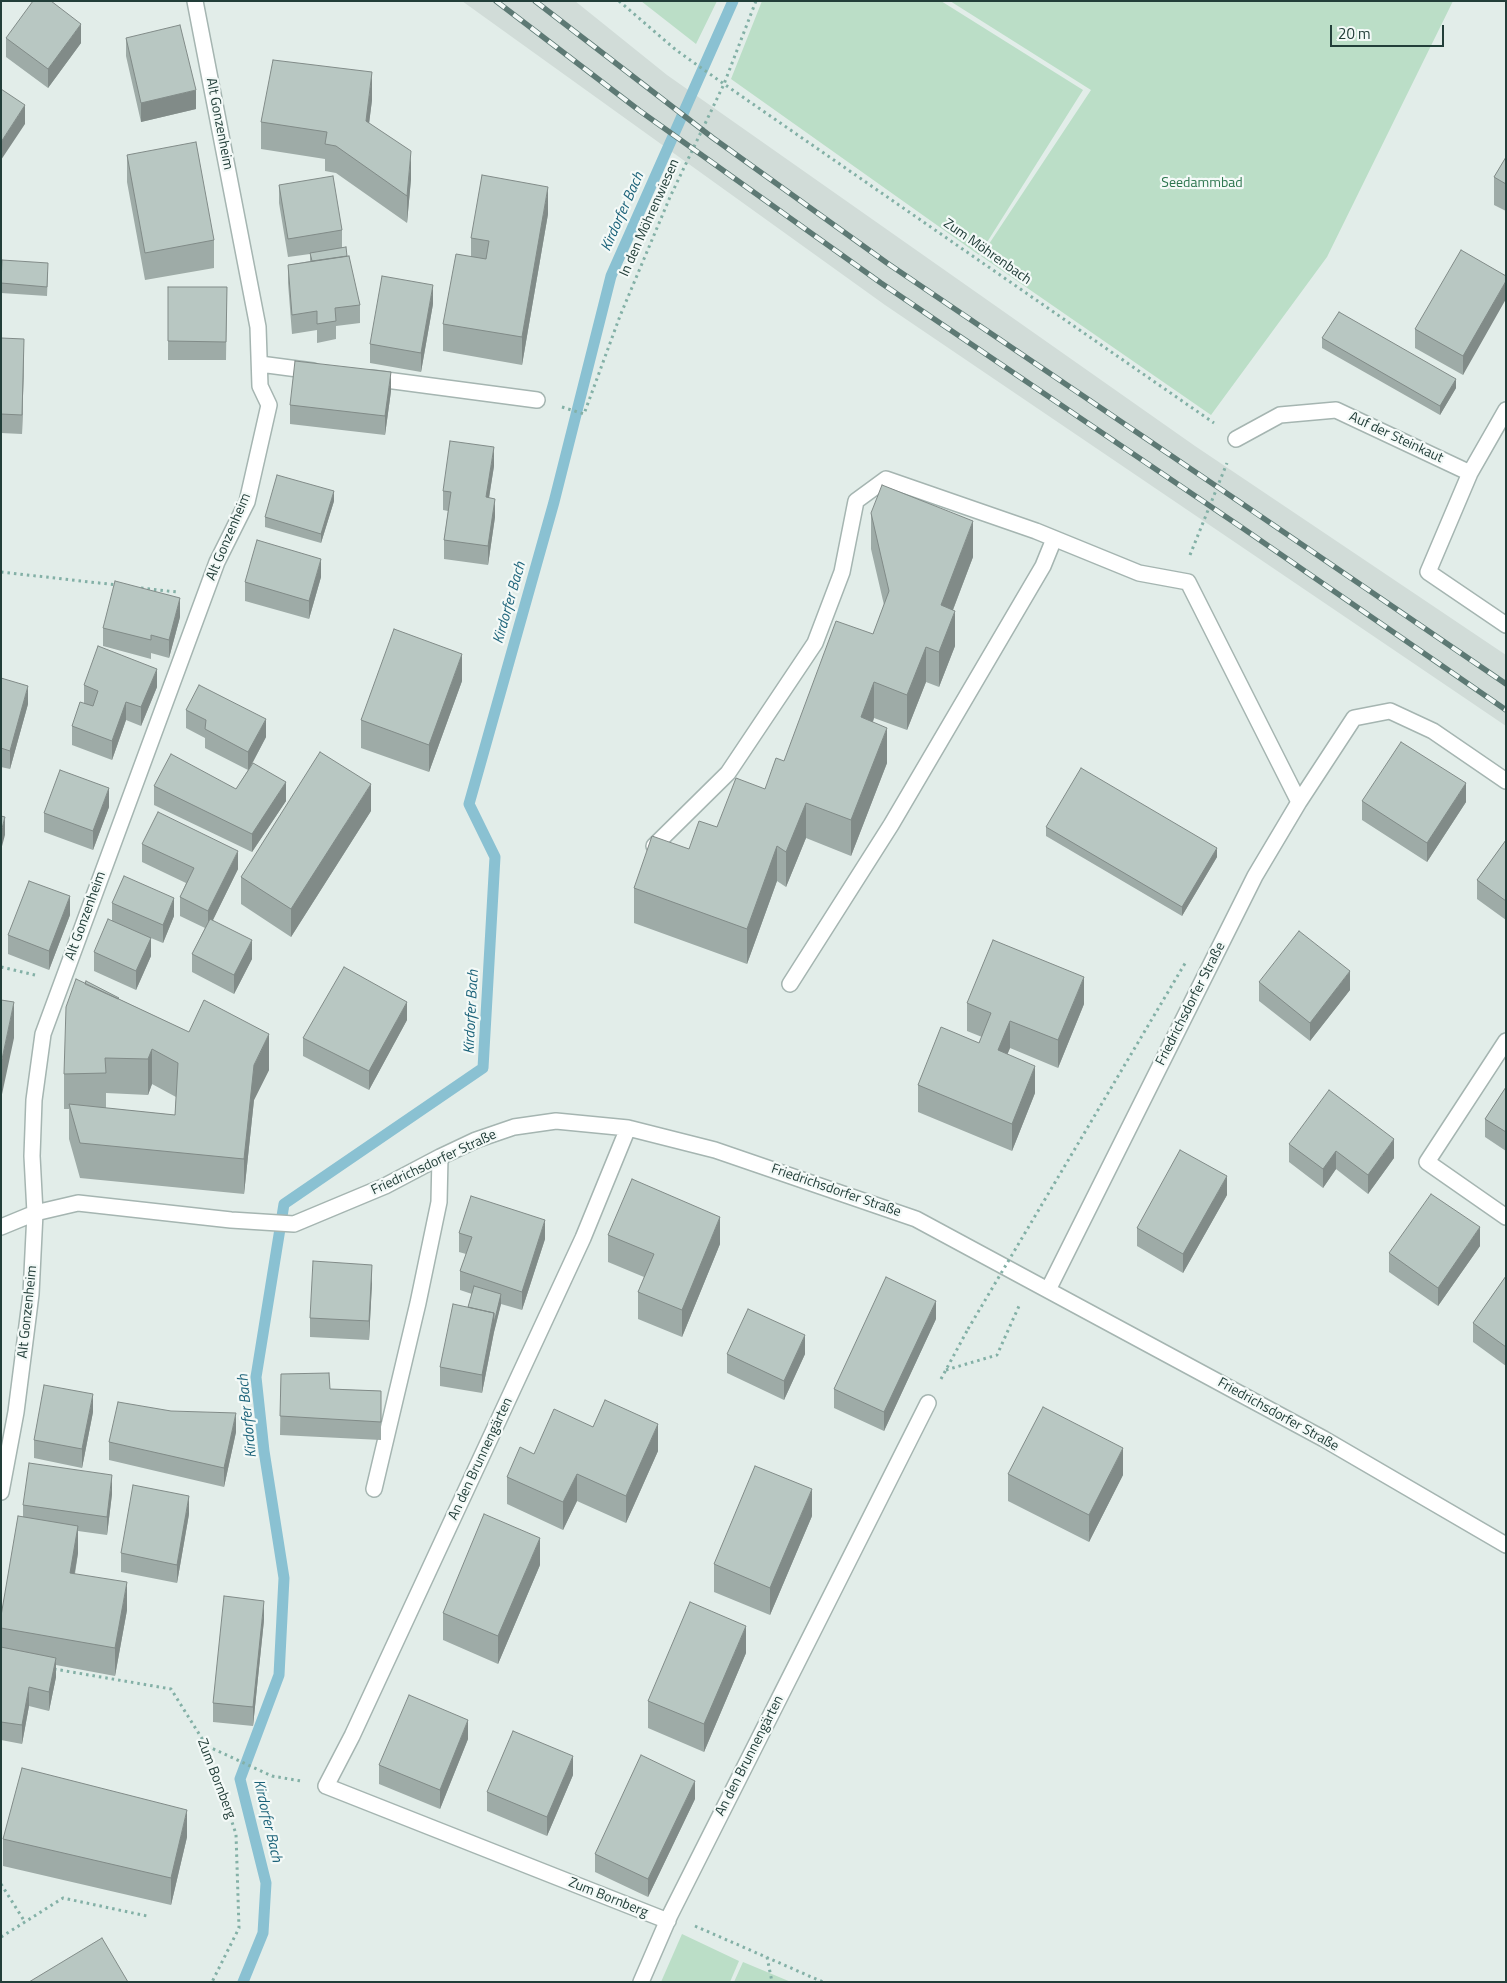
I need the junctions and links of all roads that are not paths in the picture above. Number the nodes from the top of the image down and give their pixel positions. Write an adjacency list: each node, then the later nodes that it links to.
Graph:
1 (195, 1): 2 (street, Alt Gonzenheim)
2 (260, 364): 3 (street); 18 (street, Alt Gonzenheim)
3 (329, 373)
4 (359, 377): 5 (street)
5 (537, 400)
6 (1506, 410): 8 (street)
7 (1236, 439): 8 (street, Auf der Steinkaut)
8 (1470, 473): 10 (street)
9 (1054, 538): 12 (street); 13 (street); 14 (street)
10 (1506, 625)
11 (1506, 781): 12 (street, Friedrichsdorfer Straße)
12 (1299, 802): 21 (street, Friedrichsdorfer Straße)
13 (654, 846)
14 (790, 984)
15 (1506, 1040): 19 (street)
16 (628, 1128): 17 (street, Friedrichsdorfer Straße); 21 (street, Friedrichsdorfer Straße); 26 (street, An den Brunnengärten)
17 (440, 1157): 18 (street, Friedrichsdorfer Straße); 23 (street)
18 (35, 1213): 20 (street, Friedrichsdorfer Straße); 24 (street, Alt Gonzenheim)
19 (1506, 1216)
20 (1, 1227)
21 (1048, 1290): 25 (street, Friedrichsdorfer Straße)
22 (928, 1404): 27 (street, An den Brunnengärten)
23 (374, 1489)
24 (1, 1492)
25 (1506, 1545)
26 (326, 1786): 27 (street, Zum Bornberg)
27 (669, 1918): 28 (street, An den Brunnengärten)
28 (641, 1982)

